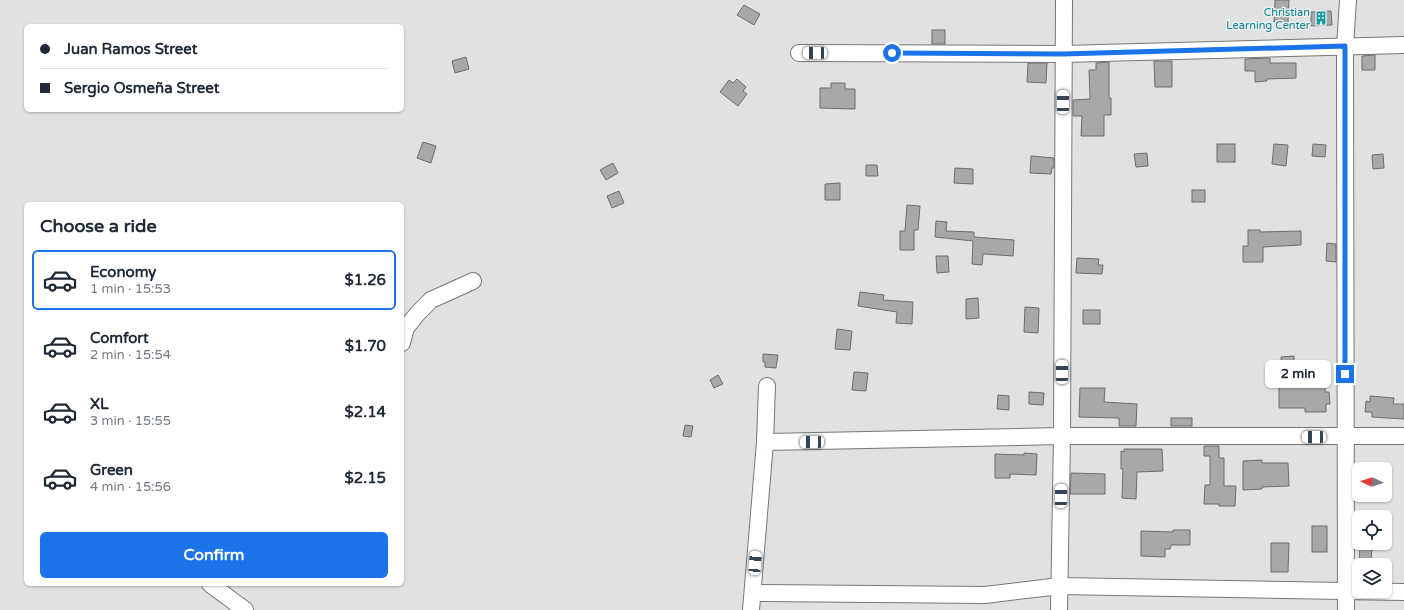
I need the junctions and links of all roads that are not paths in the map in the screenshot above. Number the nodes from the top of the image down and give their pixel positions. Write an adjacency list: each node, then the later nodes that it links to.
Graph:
1 (1064, 0): 6 (street)
2 (1348, 0): 4 (street)
3 (1404, 45): 4 (street)
4 (1345, 46): 6 (street); 12 (street)
5 (799, 53): 6 (street)
6 (1063, 54): 10 (street)
7 (473, 281): 8 (street)
8 (404, 336)
9 (767, 386): 13 (street)
10 (1062, 436): 12 (street); 13 (street); 15 (street)
11 (1404, 436): 12 (street)
12 (1345, 437): 16 (street)
13 (765, 442): 18 (street)
14 (213, 586): 19 (street)
15 (1060, 586): 16 (street); 18 (street); 21 (street)
16 (1346, 591): 17 (street); 22 (street)
17 (1404, 592)
18 (753, 593): 20 (street)
19 (245, 610)
20 (751, 610)
21 (1059, 610)
22 (1346, 610)

